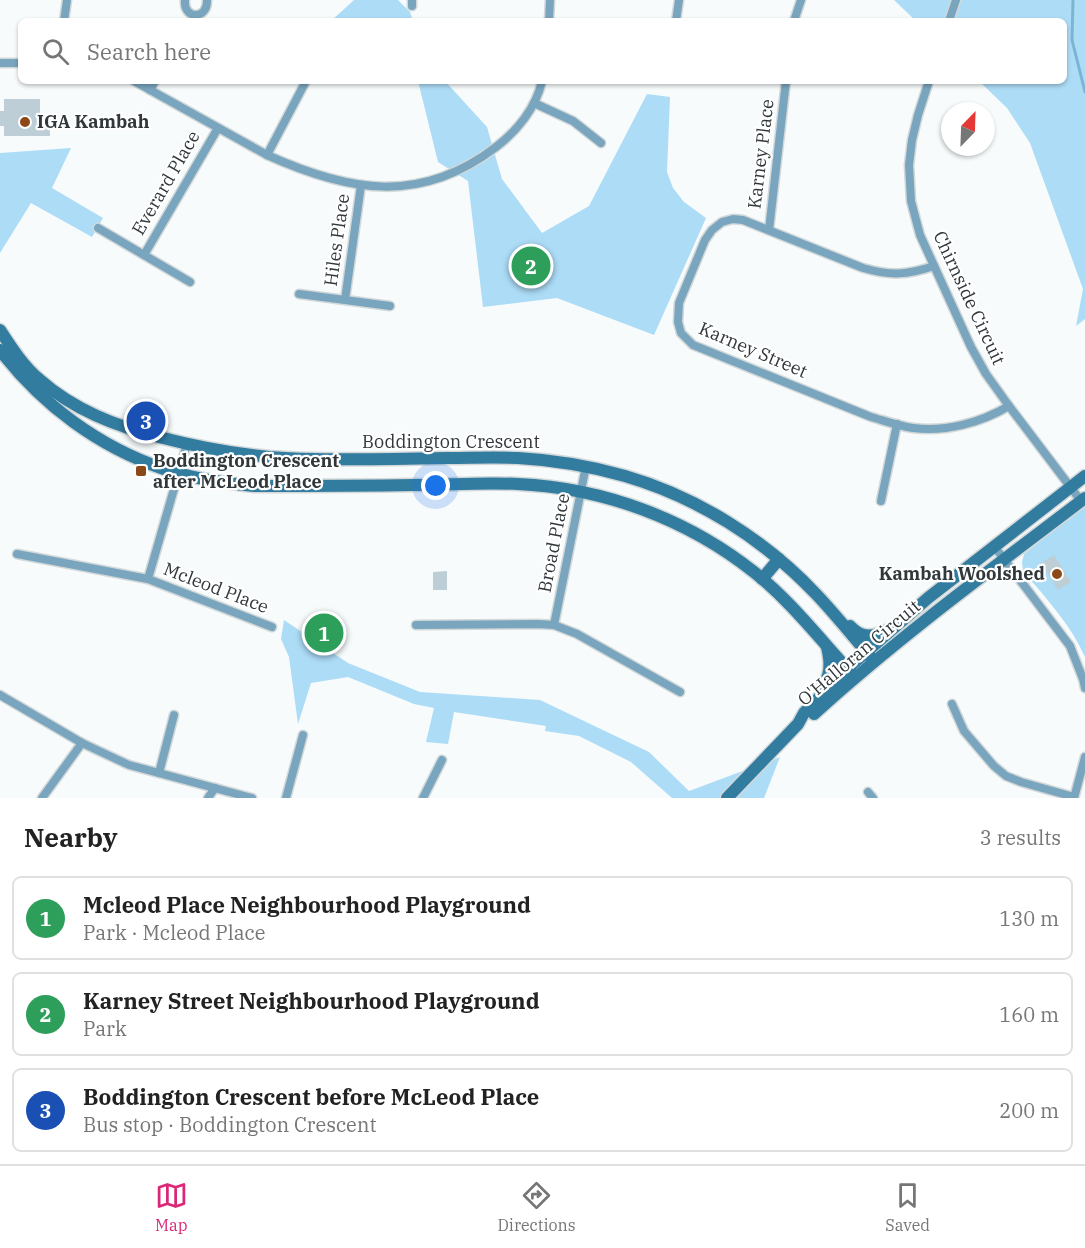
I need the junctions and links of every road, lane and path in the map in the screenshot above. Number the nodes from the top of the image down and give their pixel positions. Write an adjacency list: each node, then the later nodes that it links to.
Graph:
1 (67, 0): 9 (street)
2 (185, 0): 8 (street)
3 (207, 0): 8 (street)
4 (550, 0): 10 (street)
5 (679, 0): 11 (street)
6 (801, 0): 12 (street)
7 (956, 0): 13 (street)
8 (189, 17)
9 (64, 18)
10 (549, 18)
11 (676, 18)
12 (795, 18)
13 (950, 18)
14 (0, 63): 15 (street)
15 (18, 63)
16 (139, 84): 22 (street)
17 (153, 84): 22 (street)
18 (304, 84): 26 (street)
19 (541, 84): 23 (street)
20 (786, 84): 29 (street, Karney Place)
21 (928, 84): 31 (street, Chirnside Circuit)
22 (150, 90): 24 (street)
23 (534, 103): 25 (street); 27 (street)
24 (218, 128): 26 (street); 30 (street, Everard Place)
25 (601, 143)
26 (267, 155): 27 (street)
27 (361, 185): 34 (street, Hiles Place)
28 (98, 228): 30 (street, Everard Place)
29 (769, 230): 31 (street, Karney Street); 39 (street, Karney Street)
30 (144, 255): 32 (street, Everard Place)
31 (934, 266): 38 (street, Chirnside Circuit)
32 (190, 282)
33 (299, 294): 34 (street, Hiles Place)
34 (345, 300): 35 (street, Hiles Place)
35 (390, 306)
36 (0, 330): 40 (street, Boddington Crescent)
37 (0, 350): 42 (street)
38 (1009, 406): 39 (street, Karney Street); 44 (street, Chirnside Circuit)
39 (897, 424): 47 (street)
40 (187, 444): 41 (street, Boddington Crescent); 42 (street, Mcleod Place)
41 (586, 466): 45 (street, Broad Place); 50 (street, Boddington Crescent)
42 (178, 473): 45 (street); 52 (street, Mcleod Place)
43 (1085, 476): 44 (street, O'Halloran Circuit)
44 (1070, 487): 46 (street, Chirnside Circuit); 48 (street, O'Halloran Circuit)
45 (581, 492): 53 (street); 57 (street, Broad Place)
46 (1083, 500): 51 (street, O'Halloran Circuit)
47 (881, 501)
48 (994, 546): 51 (street); 56 (street, O'Halloran Circuit)
49 (17, 554): 52 (street, Mcleod Place)
50 (779, 559): 53 (street); 54 (street, Boddington Crescent)
51 (1005, 560): 60 (street, O'Halloran Circuit); 62 (street)
52 (148, 579): 58 (street, Mcleod Place)
53 (762, 579): 59 (street)
54 (832, 612): 56 (street); 60 (street, Boddington Crescent)
55 (416, 625): 57 (street)
56 (897, 625): 60 (street, O'Halloran Circuit)
57 (554, 626): 63 (street)
58 (273, 627)
59 (826, 646): 61 (street); 67 (street)
60 (870, 657): 61 (street, O'Halloran Circuit)
61 (851, 673): 67 (street, O'Halloran Circuit)
62 (1085, 688)
63 (680, 692)
64 (0, 695): 69 (street)
65 (952, 705): 80 (street)
66 (174, 715): 72 (street)
67 (801, 719): 79 (street, O'Halloran Circuit)
68 (303, 735): 77 (street)
69 (82, 743): 72 (street); 74 (street)
70 (1085, 756): 80 (street)
71 (442, 760): 78 (street)
72 (159, 773): 73 (street)
73 (215, 788): 75 (street); 76 (street)
74 (42, 798)
75 (208, 798)
76 (252, 798)
77 (286, 798)
78 (423, 798)
79 (727, 798)
80 (1074, 798)

